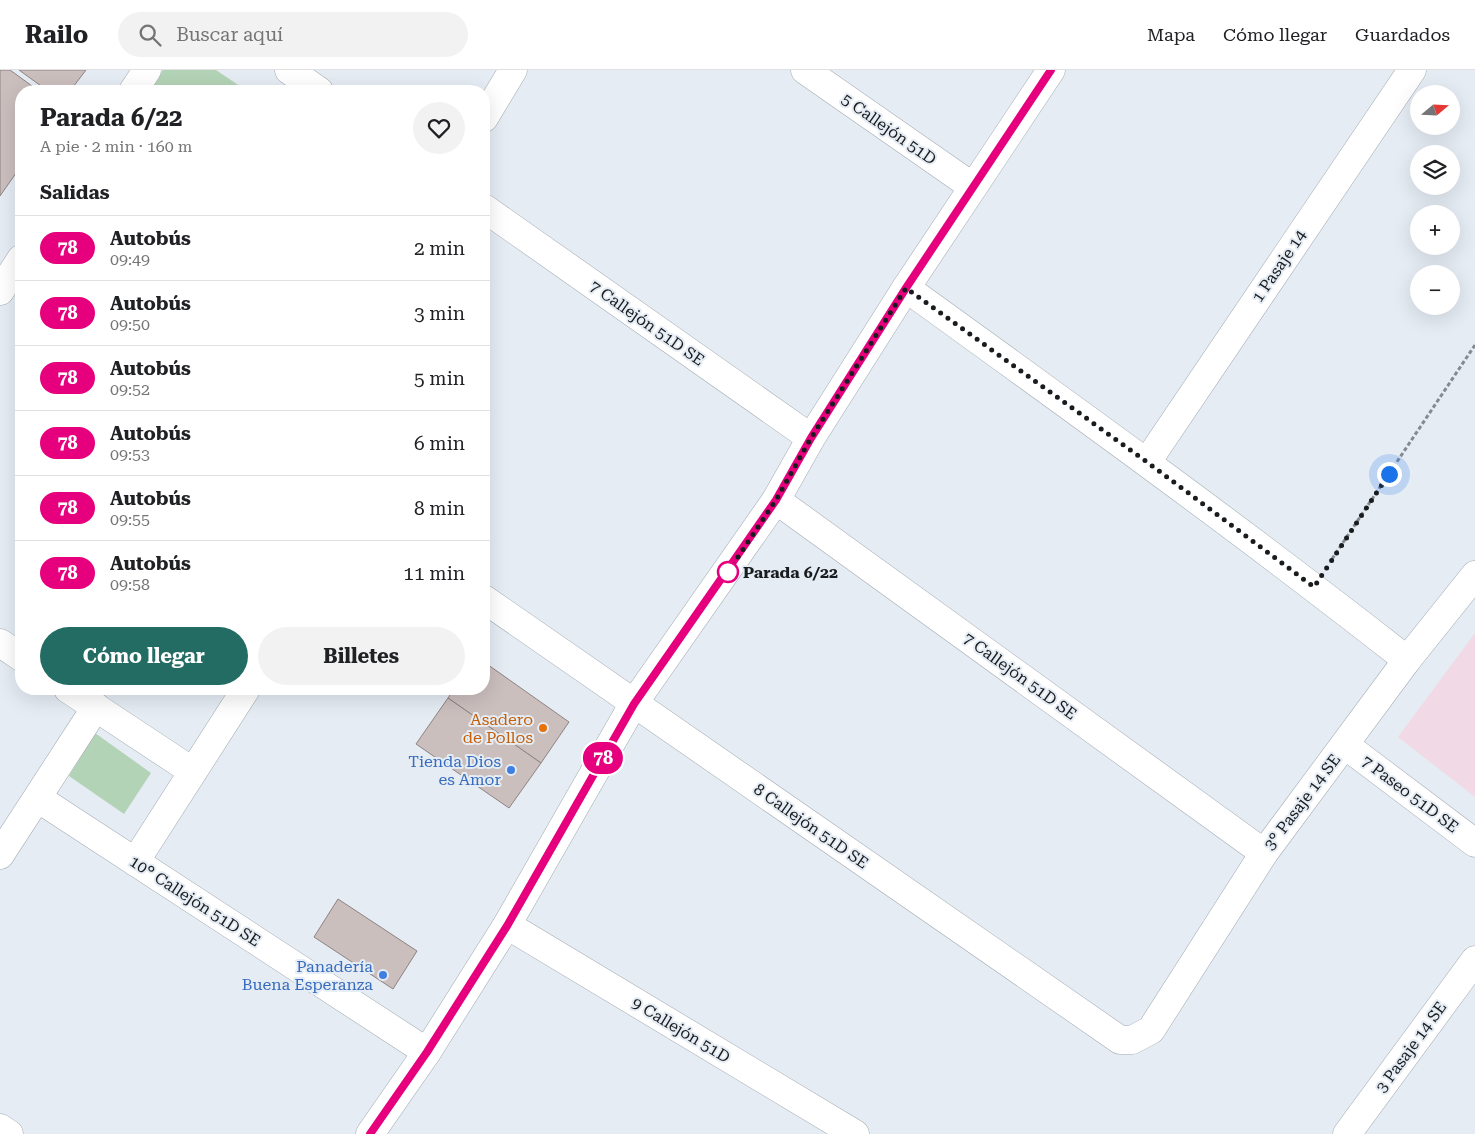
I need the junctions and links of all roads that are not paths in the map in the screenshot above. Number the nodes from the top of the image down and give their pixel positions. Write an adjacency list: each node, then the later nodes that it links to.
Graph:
1 (147, 70): 7 (street)
2 (288, 70): 8 (street)
3 (514, 70): 9 (street)
4 (805, 70): 10 (street, 5 Callejón 51D)
5 (1051, 70): 10 (street)
6 (1412, 70): 14 (street, 1 Pasaje 14)
7 (137, 85)
8 (310, 85)
9 (490, 108)
10 (973, 187): 12 (street)
11 (490, 212): 13 (street, 7 Callejón 51D SE)
12 (906, 288): 13 (street); 14 (street)
13 (811, 438): 15 (street)
14 (1147, 462): 20 (street)
15 (776, 500): 23 (street); 29 (street, 7 Callejón 51D SE)
16 (1475, 575): 20 (street, 3° Pasaje 14 SE)
17 (490, 603): 23 (street, 8 Callejón 51D SE)
18 (0, 643): 19 (street)
19 (15, 654)
20 (1407, 660): 25 (street, 3° Pasaje 14 SE)
21 (77, 695): 24 (street)
22 (242, 695): 26 (street)
23 (634, 704): 32 (street); 34 (street, 8 Callejón 51D SE)
24 (96, 707): 26 (street); 27 (street)
25 (1345, 745): 28 (street, 7 Paseo 51D SE); 29 (street, 3° Pasaje 14 SE)
26 (192, 771): 31 (street)
27 (39, 798): 30 (street); 31 (street, 10° Callejón 51D SE)
28 (1475, 843)
29 (1264, 853): 34 (street, 3° Pasaje 14 SE)
30 (0, 855)
31 (135, 862): 35 (street, 10° Callejón 51D SE)
32 (507, 926): 35 (street); 39 (street, 9 Callejón 51D)
33 (1475, 960): 40 (street, 3 Pasaje 14 SE)
34 (1142, 1037)
35 (427, 1052): 37 (street)
36 (0, 1128): 38 (street)
37 (379, 1131)
38 (9, 1134)
39 (855, 1134)
40 (1347, 1134)

